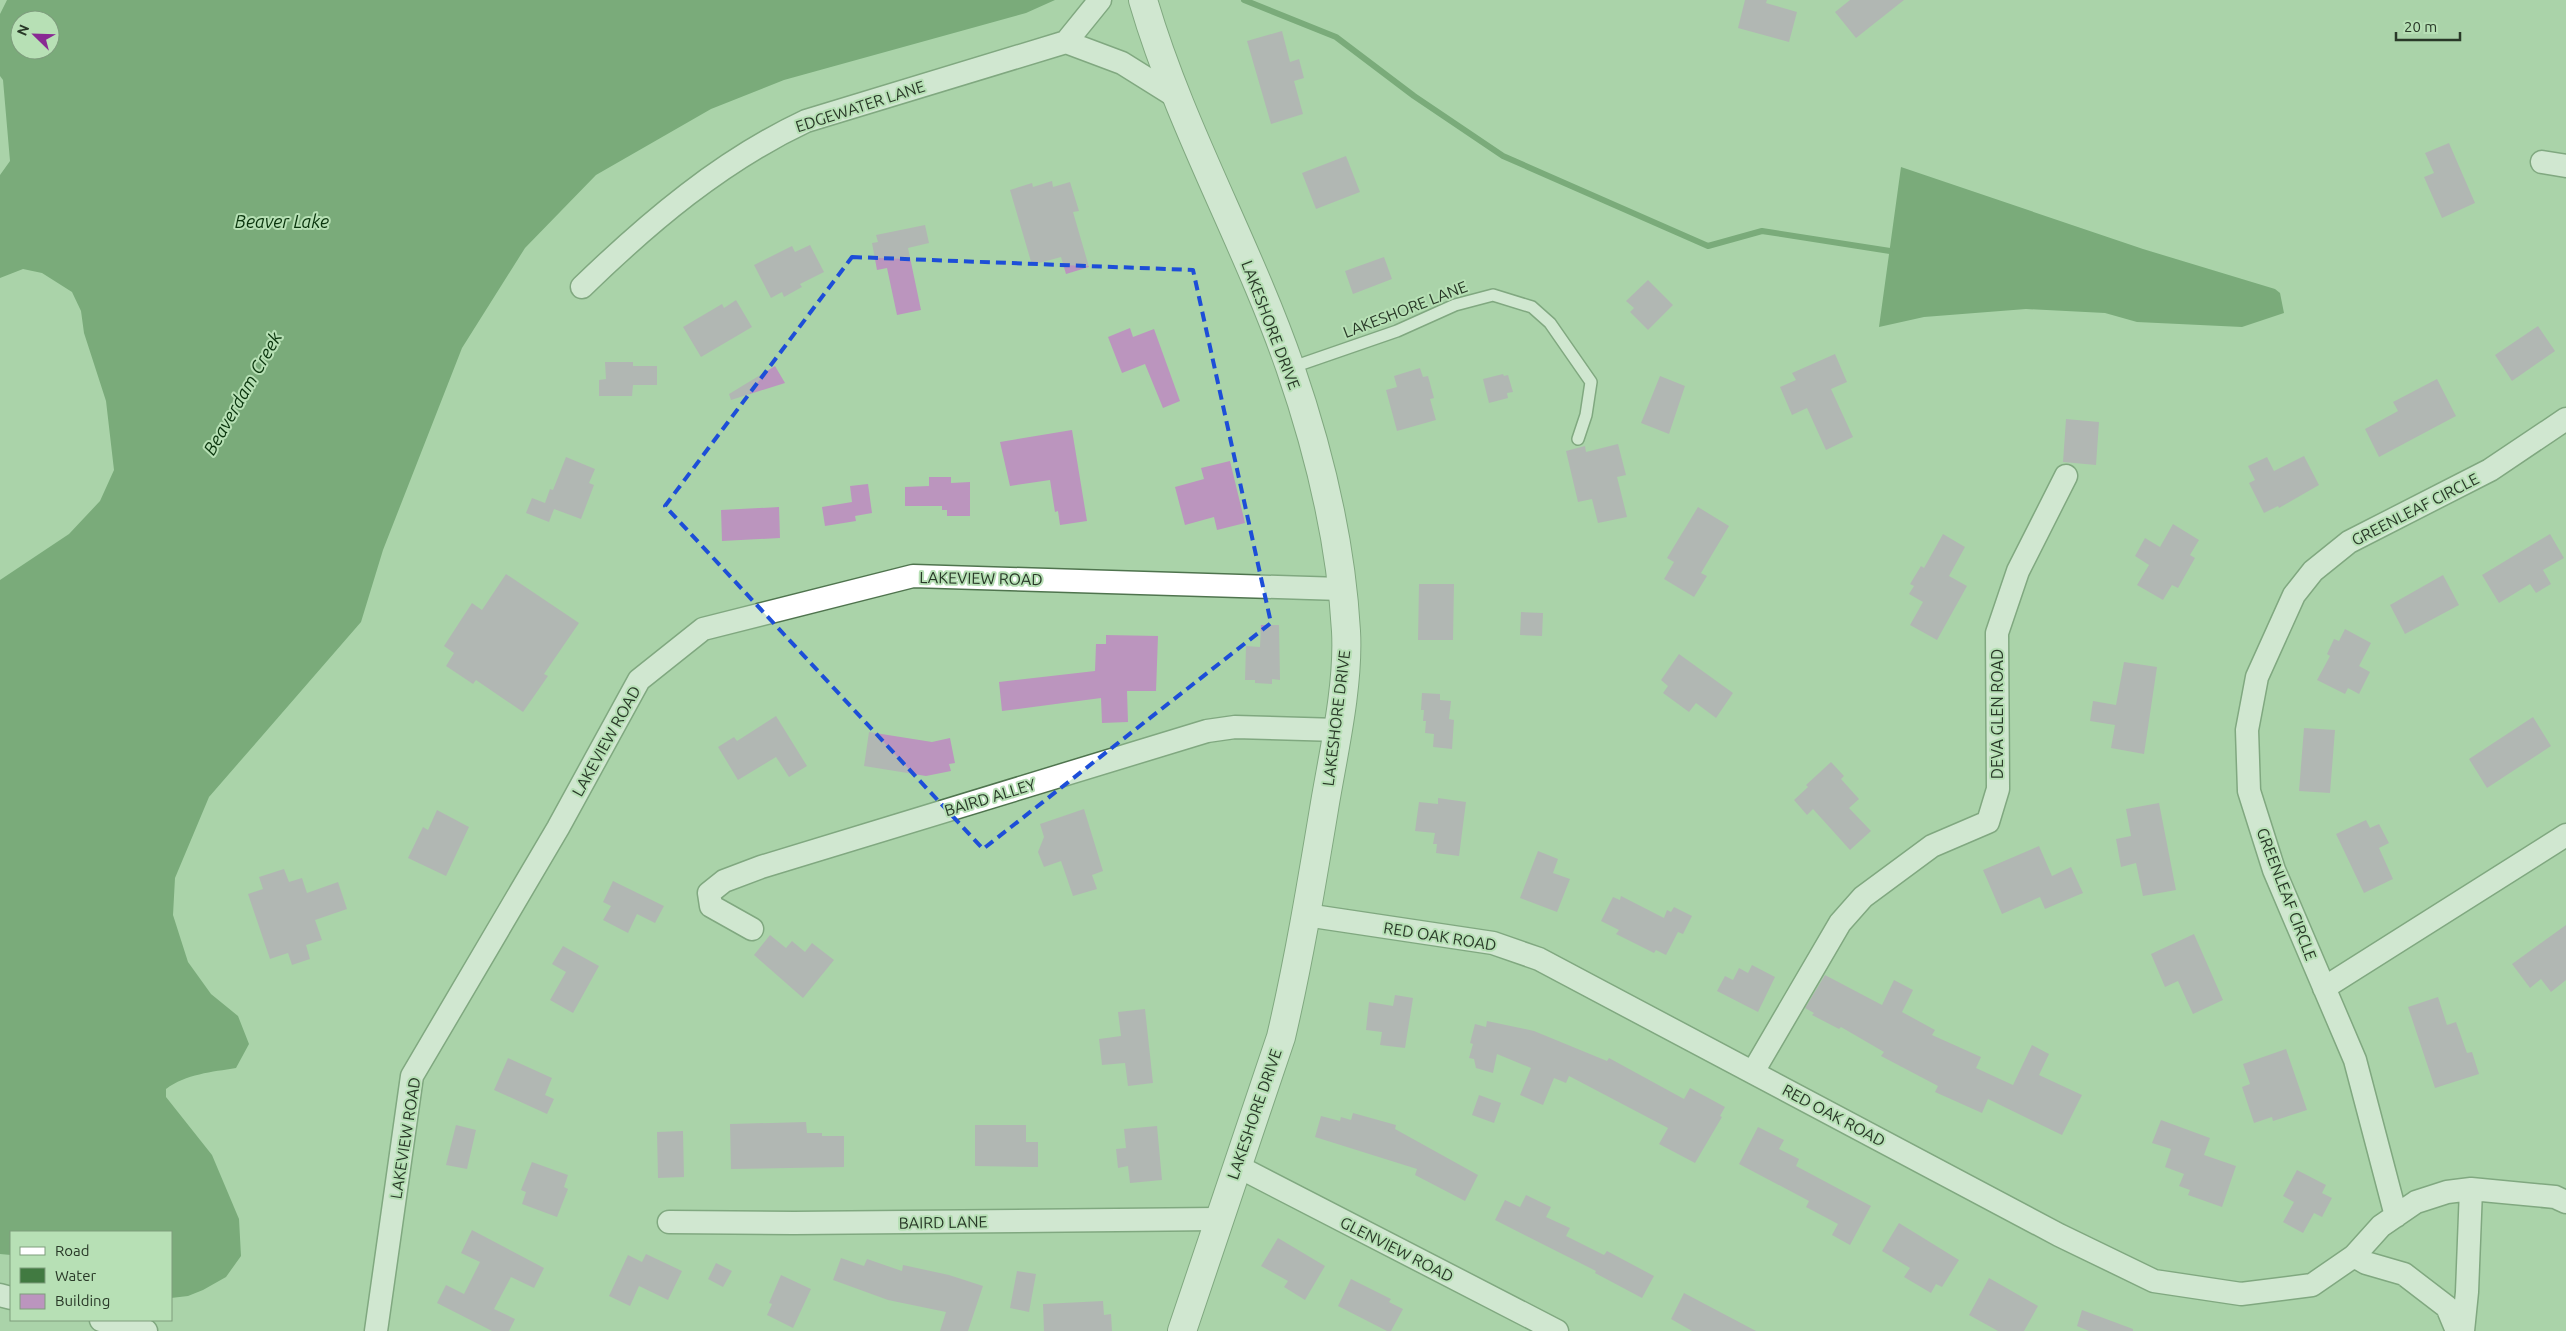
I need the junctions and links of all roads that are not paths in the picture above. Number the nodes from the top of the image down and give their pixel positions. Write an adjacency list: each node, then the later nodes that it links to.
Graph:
1 (1100, 0): 3 (street)
2 (1143, 0): 4 (street, LAKESHORE DRIVE)
3 (1066, 42): 4 (street); 7 (street, EDGEWATER LANE)
4 (1178, 98): 8 (street, LAKESHORE DRIVE)
5 (2542, 162): 6 (street)
6 (2566, 166)
7 (582, 287)
8 (1290, 368): 10 (lane, LAKESHORE LANE); 12 (street, LAKESHORE DRIVE)
9 (2566, 419): 17 (street, GREENLEAF CIRCLE)
10 (1578, 439)
11 (2066, 476): 18 (street, DEVA GLEN ROAD)
12 (1341, 589): 13 (street, LAKESHORE DRIVE); 28 (street, LAKEVIEW ROAD)
13 (1338, 730): 15 (street, LAKESHORE DRIVE); 16 (street, BAIRD ALLEY)
14 (2566, 835): 17 (street)
15 (1306, 915): 18 (street, RED OAK ROAD); 19 (street, LAKESHORE DRIVE)
16 (752, 929)
17 (2324, 988): 22 (street, GREENLEAF CIRCLE)
18 (1753, 1072): 25 (street, RED OAK ROAD)
19 (1237, 1166): 23 (street, LAKESHORE DRIVE); 30 (street, GLENVIEW ROAD)
20 (2472, 1189): 21 (street, RED OAK ROAD); 22 (street, RED OAK ROAD); 32 (street)
21 (2566, 1202)
22 (2396, 1216): 25 (street, RED OAK ROAD)
23 (1218, 1219): 24 (street, BAIRD LANE); 29 (street, LAKESHORE DRIVE)
24 (669, 1222)
25 (2354, 1256): 31 (street)
26 (105, 1321): 27 (street)
27 (146, 1331)
28 (376, 1331)
29 (1182, 1331)
30 (1557, 1331)
31 (2457, 1331)
32 (2463, 1331)

